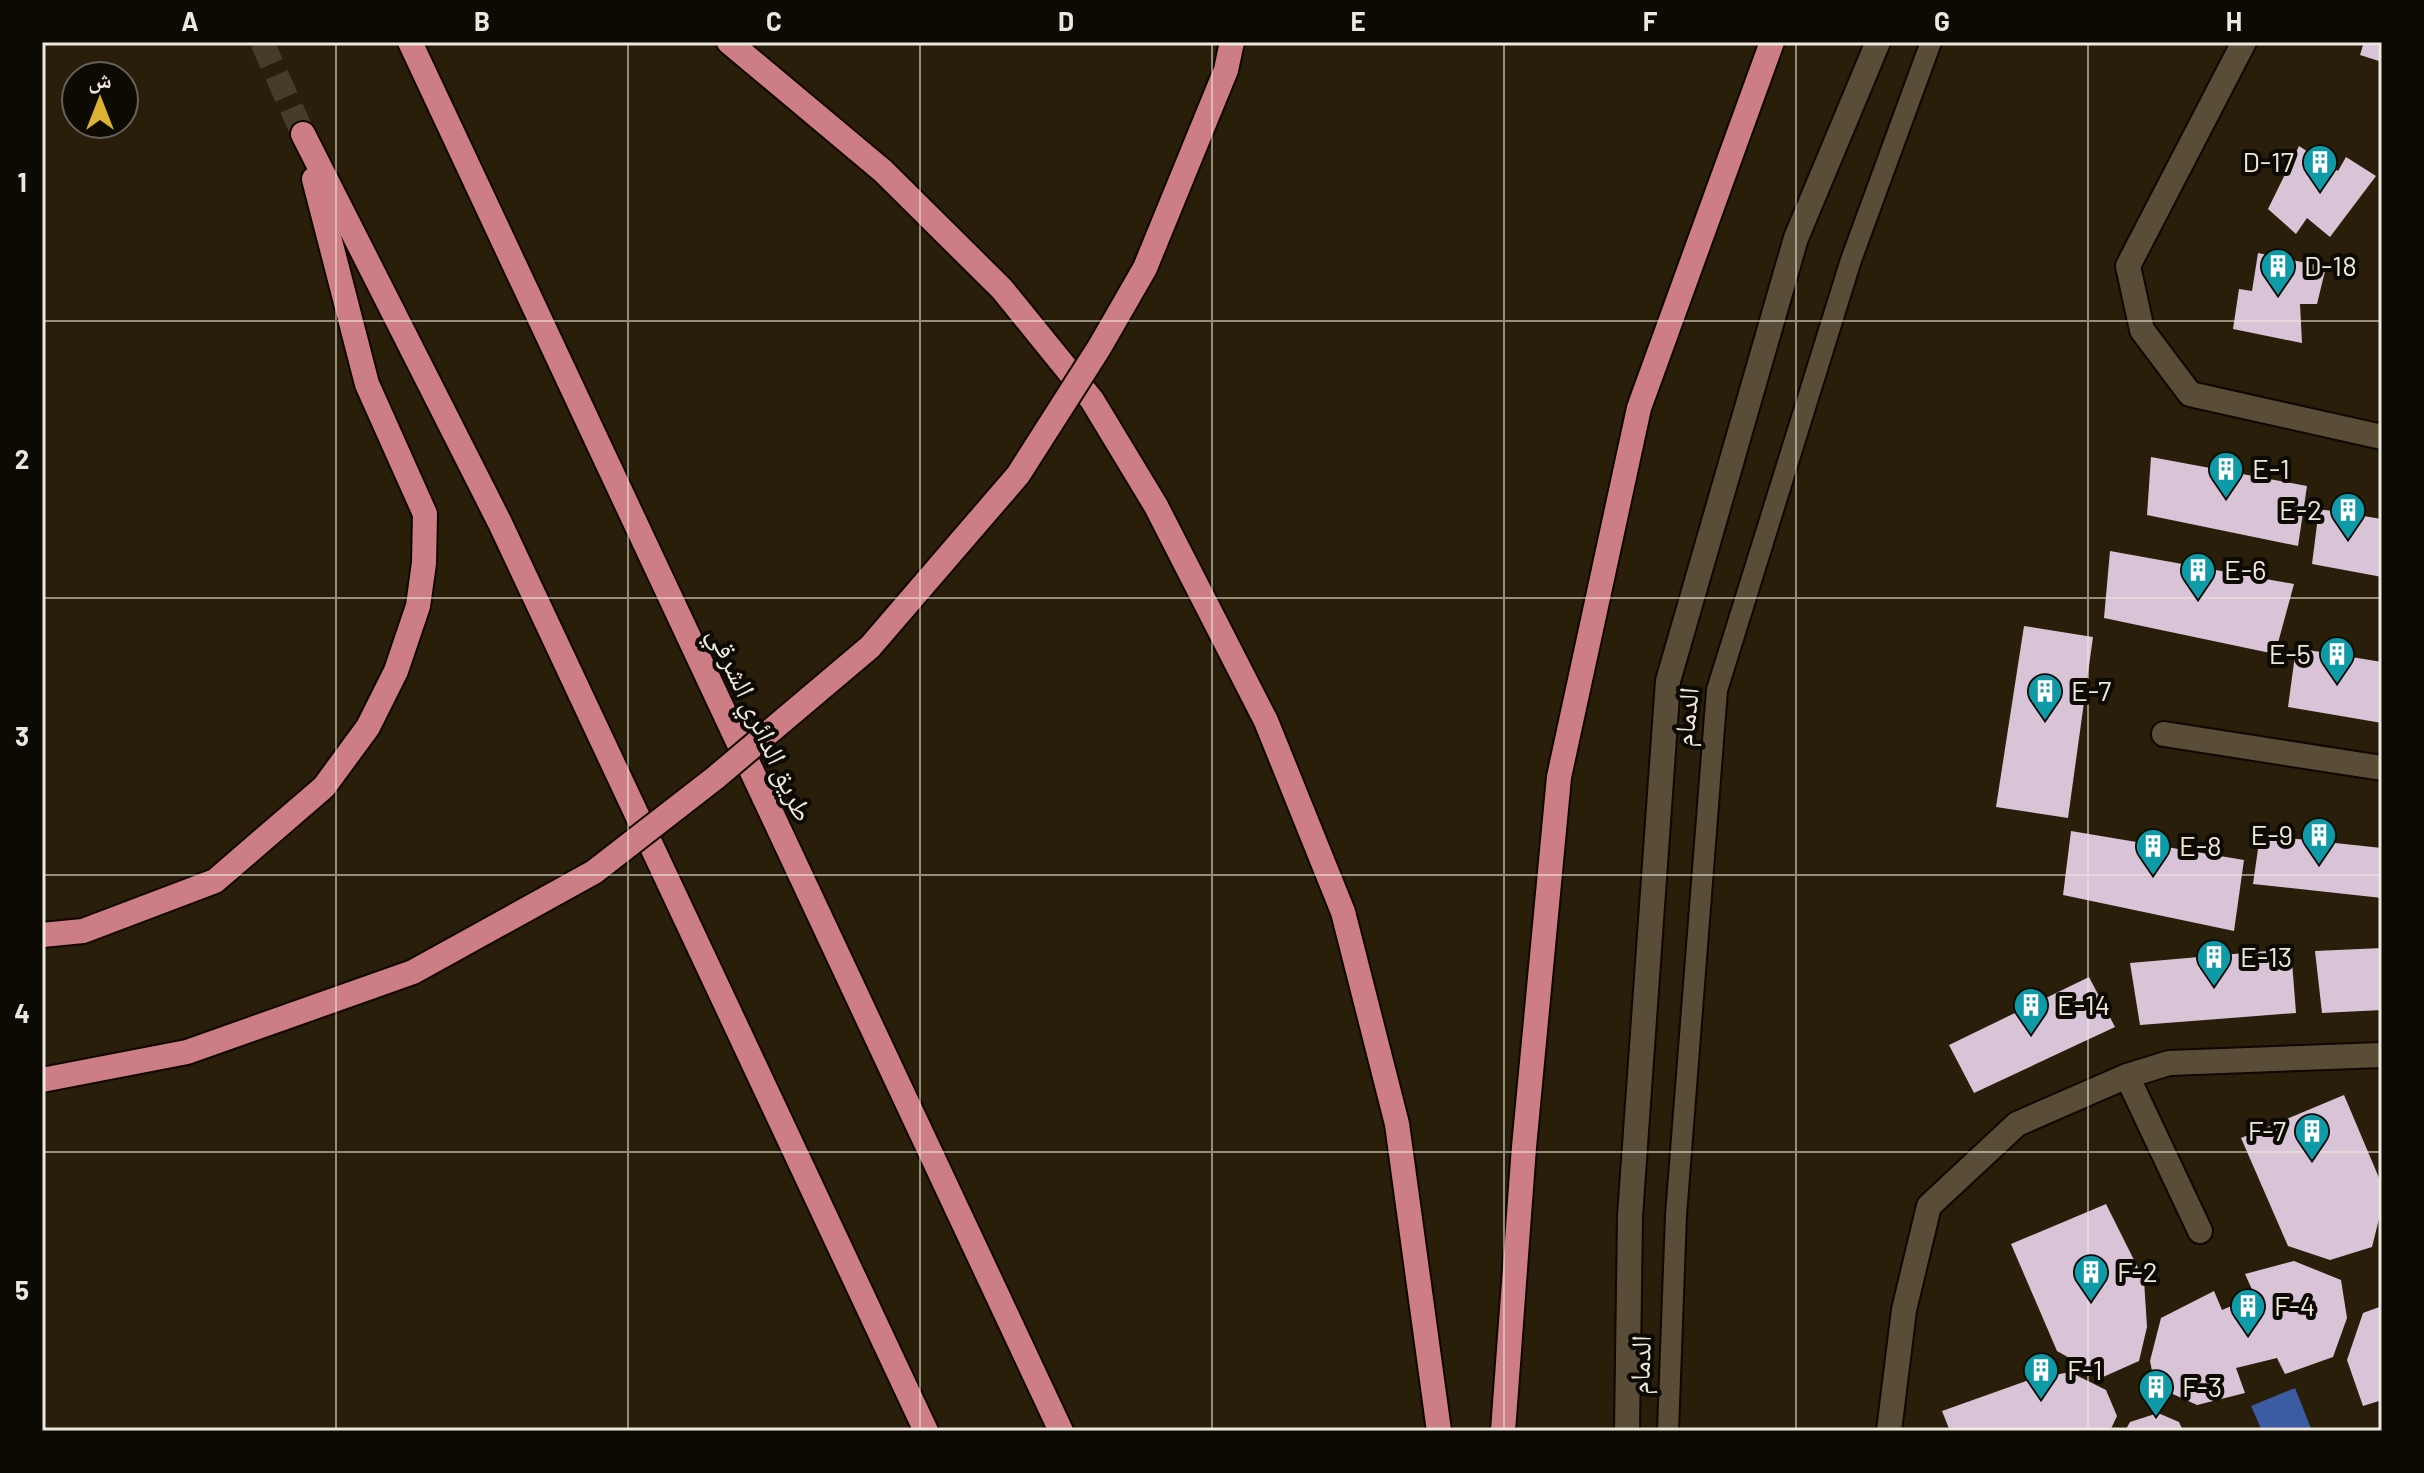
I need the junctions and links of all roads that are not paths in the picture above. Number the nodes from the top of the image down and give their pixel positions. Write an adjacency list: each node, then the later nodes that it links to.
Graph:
1 (410, 42): 17 (highway, طريق الدائري الشرقي)
2 (729, 42): 18 (highway)
3 (1232, 42): 14 (highway, bridge)
4 (1772, 42): 19 (highway)
5 (1878, 42): 20 (street, الدمام)
6 (1931, 42): 21 (lane, الدمام)
7 (2244, 42): 8 (street)
8 (2382, 437)
9 (2164, 734): 10 (street)
10 (2382, 768)
11 (42, 935): 16 (highway)
12 (2382, 1055): 13 (street)
13 (2127, 1076): 15 (street); 22 (street)
14 (42, 1080)
15 (2200, 1231)
16 (926, 1431)
17 (1061, 1431)
18 (1439, 1431)
19 (1503, 1431)
20 (1627, 1431)
21 (1668, 1431)
22 (1889, 1431)

